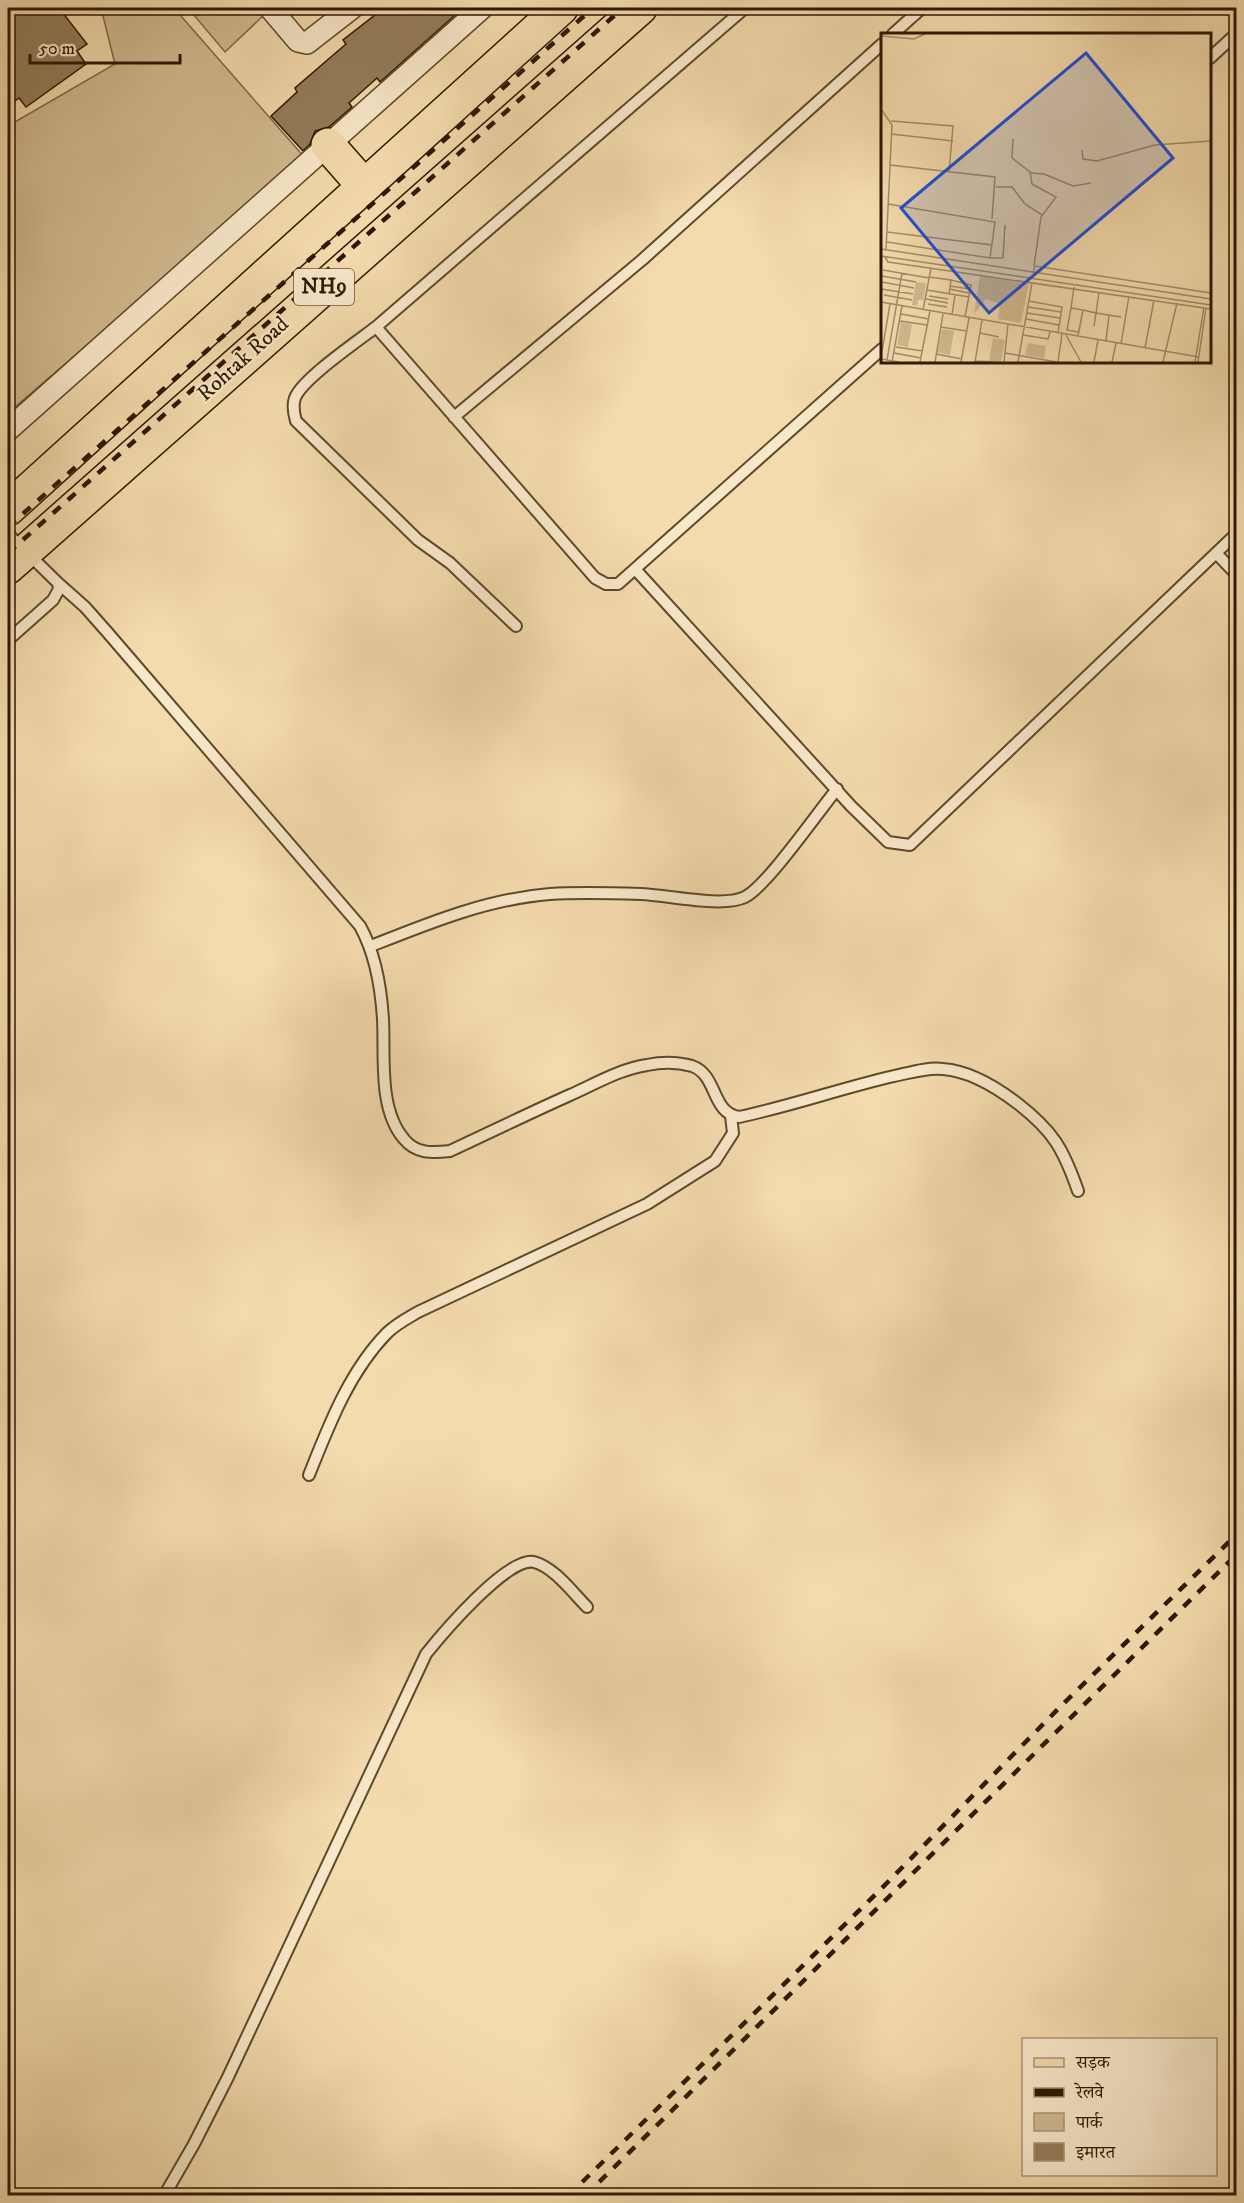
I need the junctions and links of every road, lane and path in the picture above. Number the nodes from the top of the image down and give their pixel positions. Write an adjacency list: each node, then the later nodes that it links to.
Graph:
1 (352, 8): 7 (street)
2 (482, 8): 12 (street)
3 (561, 8): 13 (main road, Rohtak Road / NH9)
4 (640, 8): 20 (main road, Rohtak Road / NH9)
5 (745, 8): 14 (lane)
6 (922, 8): 8 (lane)
7 (274, 9)
8 (894, 33)
9 (1236, 34): 11 (lane)
10 (881, 45): 16 (lane)
11 (1211, 56)
12 (328, 145): 13 (main road); 17 (street)
13 (364, 186): 18 (main road, Rohtak Road / NH9)
14 (376, 327): 16 (lane); 25 (lane)
15 (881, 350): 22 (lane)
16 (454, 417): 22 (lane)
17 (8, 430)
18 (8, 509)
19 (1236, 534): 21 (lane)
20 (13, 551): 24 (lane)
21 (1216, 553): 23 (lane); 27 (lane)
22 (635, 569): 27 (lane)
23 (1236, 574)
24 (58, 583): 26 (lane); 28 (lane)
25 (516, 626)
26 (8, 640)
27 (837, 789): 28 (lane)
28 (371, 946): 29 (lane)
29 (731, 1116): 30 (lane); 31 (lane)
30 (1078, 1191)
31 (309, 1475)
32 (587, 1607): 33 (lane)
33 (164, 2196)

